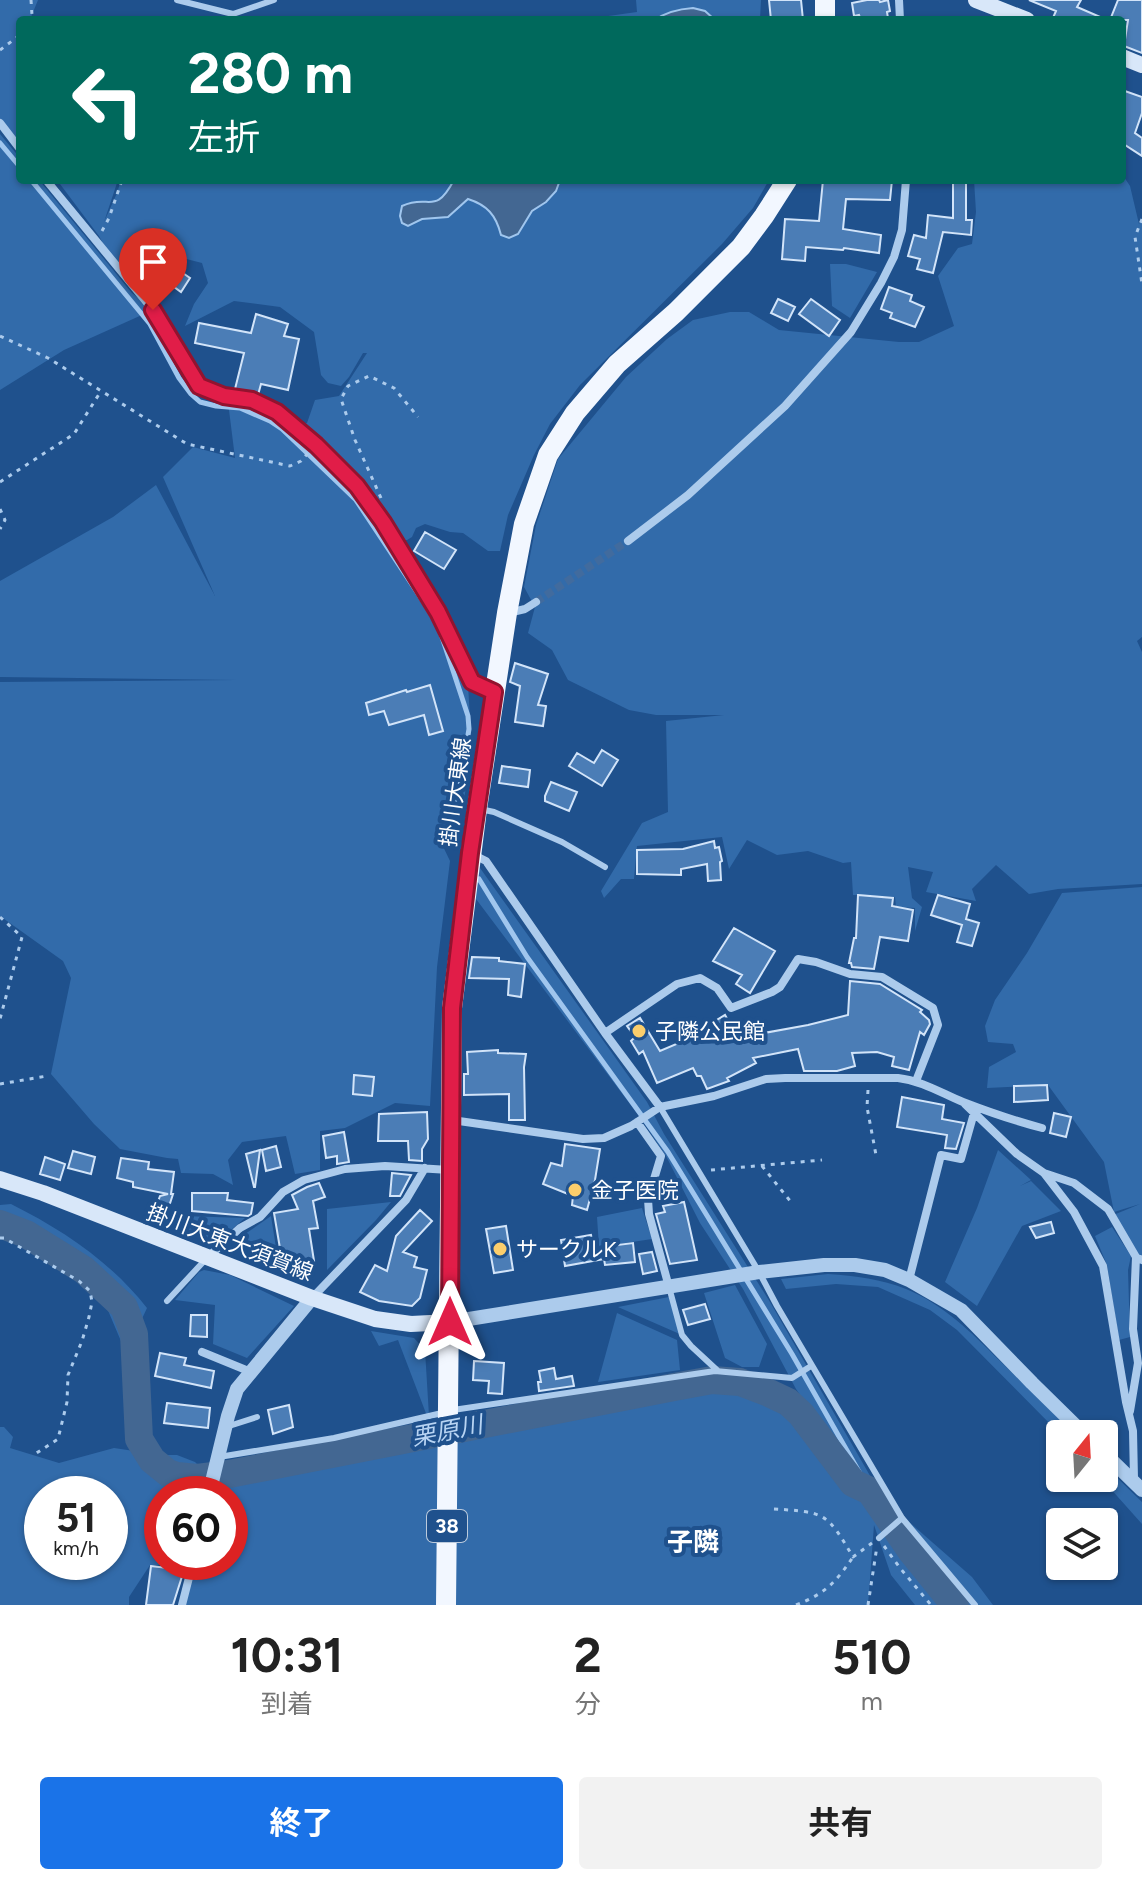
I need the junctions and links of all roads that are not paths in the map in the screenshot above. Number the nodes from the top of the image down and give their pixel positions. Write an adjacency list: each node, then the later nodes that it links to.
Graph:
1 (177, 0): 2 (lane)
2 (274, 0)
3 (976, 0): 4 (main road)
4 (1017, 16)
5 (0, 123): 6 (street)
6 (16, 144)
7 (49, 184): 13 (street)
8 (784, 184): 12 (main road, 掛川大東線 / 38)
9 (906, 184): 10 (street)
10 (628, 541)
11 (536, 602): 12 (street)
12 (507, 613): 13 (main road, 掛川大東線 / 38)
13 (494, 692): 14 (main road, 掛川大東線 / 38)
14 (477, 809): 15 (main road, 掛川大東線 / 38); 16 (lane)
15 (470, 853): 17 (street); 22 (main road, 掛川大東線 / 38)
16 (605, 867)
17 (605, 1033): 18 (street); 20 (street)
18 (916, 1081): 19 (street); 20 (street)
19 (961, 1101): 21 (street); 24 (street)
20 (656, 1109): 23 (street); 31 (lane)
21 (974, 1113): 27 (street); 32 (street)
22 (451, 1120): 23 (street); 26 (main road, 掛川大東線 / 38)
23 (639, 1121): 33 (street)
24 (1042, 1128)
25 (425, 1168): 26 (street); 29 (street); 34 (street)
26 (450, 1170): 36 (main road, 掛川大東線 / 38)
27 (1044, 1173): 30 (street); 43 (street)
28 (0, 1179): 29 (main road, 掛川大東大須賀線)
29 (208, 1257): 34 (main road, 掛川大東大須賀線); 35 (lane)
30 (1139, 1259): 43 (street)
31 (757, 1272): 32 (street); 33 (street); 38 (lane)
32 (909, 1280): 44 (street)
33 (669, 1287): 36 (street); 39 (lane)
34 (312, 1298): 36 (main road, 掛川大東大須賀線); 40 (street)
35 (167, 1301)
36 (450, 1322): 41 (main road, 掛川大東線 / 38)
37 (202, 1352): 40 (street)
38 (811, 1366): 39 (lane); 50 (lane)
39 (718, 1371): 41 (lane)
40 (251, 1372): 45 (street)
41 (448, 1415): 46 (lane); 54 (main road, 掛川大東線 / 38)
42 (257, 1417): 45 (lane)
43 (1129, 1417): 49 (street)
44 (1070, 1420)
45 (226, 1427): 46 (street)
46 (218, 1461): 48 (street)
47 (1118, 1467): 49 (street)
48 (214, 1476)
49 (1138, 1486)
50 (900, 1519): 51 (lane); 55 (lane)
51 (881, 1536)
52 (188, 1580): 53 (street)
53 (182, 1605)
54 (446, 1605)
55 (975, 1605)

